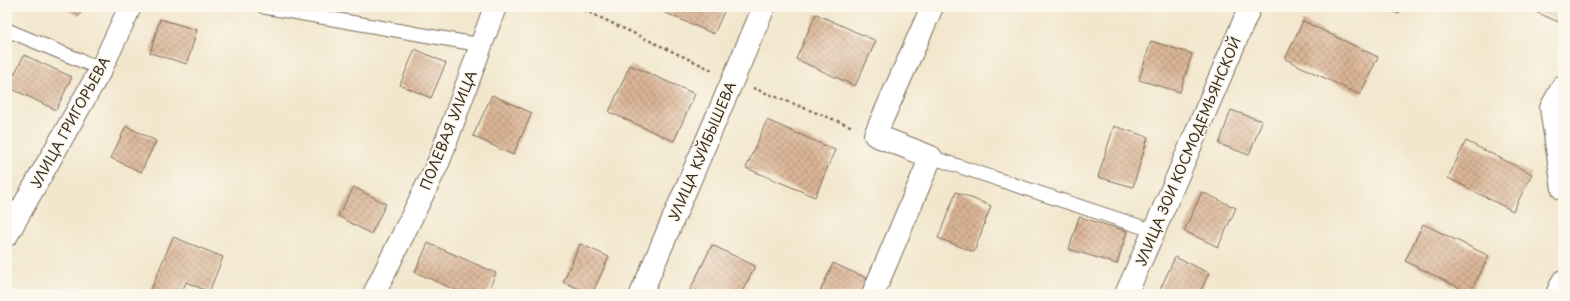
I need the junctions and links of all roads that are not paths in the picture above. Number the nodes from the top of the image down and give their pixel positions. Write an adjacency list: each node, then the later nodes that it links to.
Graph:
1 (130, 7): 9 (street, УЛИЦА ГРИГОРЬЕВА)
2 (264, 7): 8 (lane)
3 (495, 7): 8 (street, ПОЛЕВАЯ УЛИЦА)
4 (764, 7): 17 (street, УЛИЦА КУЙБЫШЕВА)
5 (932, 7): 11 (street)
6 (1250, 7): 13 (street, УЛИЦА ЗОИ КОСМОДЕМЬЯНСКОЙ)
7 (7, 30): 9 (lane)
8 (481, 45): 16 (street, ПОЛЕВАЯ УЛИЦА)
9 (101, 69): 14 (street, УЛИЦА ГРИГОРЬЕВА)
10 (1563, 86): 12 (street)
11 (931, 157): 13 (lane); 18 (street)
12 (1563, 188)
13 (1154, 231): 19 (street, УЛИЦА ЗОИ КОСМОДЕМЬЯНСКОЙ)
14 (7, 235)
15 (1563, 281): 20 (street)
16 (374, 294)
17 (641, 294)
18 (873, 294)
19 (1126, 294)
20 (1557, 294)

